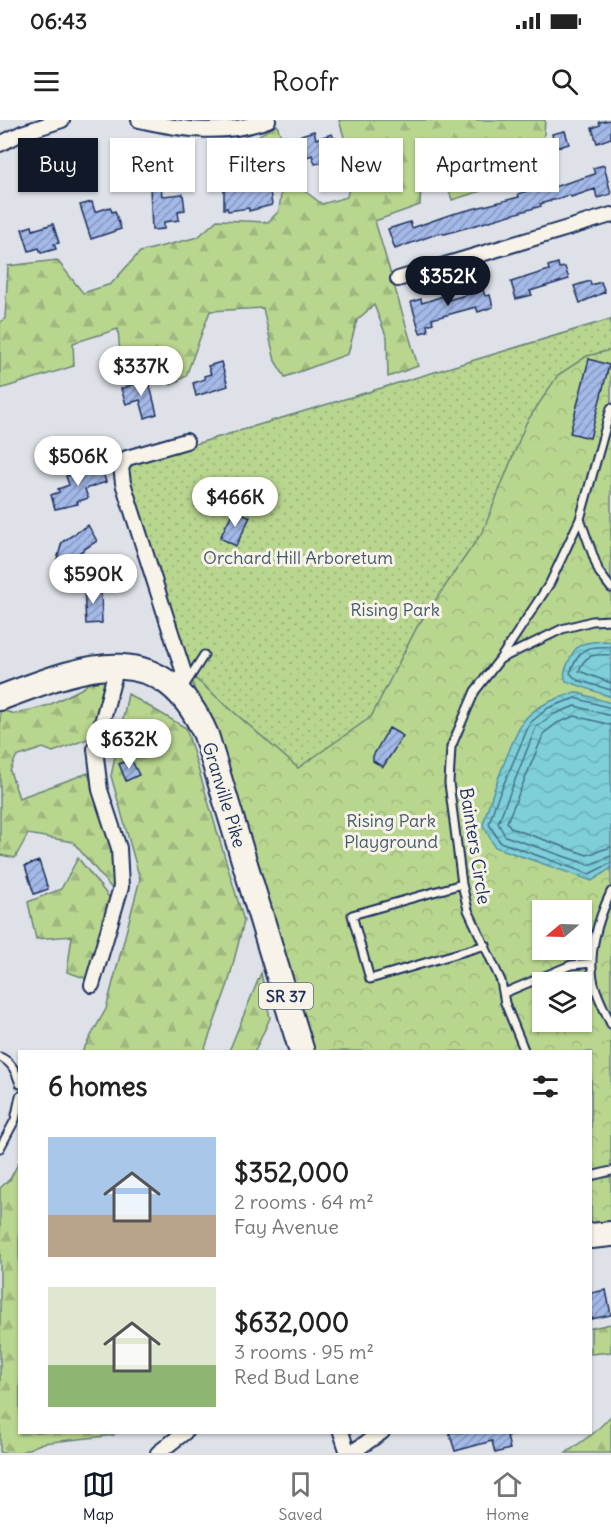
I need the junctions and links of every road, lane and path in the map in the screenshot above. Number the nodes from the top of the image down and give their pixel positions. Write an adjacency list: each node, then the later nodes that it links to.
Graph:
1 (62, 120): 4 (street)
2 (139, 120): 3 (street)
3 (268, 120)
4 (0, 144)
5 (611, 215): 6 (street)
6 (398, 279)
7 (611, 408): 9 (lane)
8 (611, 437): 9 (lane)
9 (603, 440): 11 (lane)
10 (186, 441): 17 (street)
11 (580, 519): 12 (lane); 15 (lane)
12 (611, 588)
13 (611, 620): 15 (lane, Bainters Circle)
14 (204, 655): 17 (lane)
15 (500, 659): 19 (lane, Bainters Circle)
16 (117, 666): 17 (highway, Granville Pike / SR 37); 18 (highway, Granville Pike / SR 37); 23 (street)
17 (177, 690): 26 (highway, Granville Pike / SR 37)
18 (0, 698)
19 (462, 884): 21 (lane, Bainters Circle); 21 (lane)
20 (611, 892): 22 (lane)
21 (486, 945): 24 (lane, Bainters Circle)
22 (591, 963): 24 (lane); 25 (lane)
23 (92, 985)
24 (504, 993): 27 (lane, Bainters Circle)
25 (611, 1024)
26 (301, 1050)
27 (524, 1050)
28 (0, 1057): 29 (lane)
29 (18, 1079)
30 (18, 1106): 31 (lane)
31 (0, 1148)
32 (611, 1171): 33 (lane)
33 (592, 1176)
34 (611, 1234): 35 (highway)
35 (592, 1236)
36 (182, 1434): 39 (street)
37 (342, 1434): 40 (street)
38 (379, 1434): 40 (street)
39 (158, 1453)
40 (350, 1453)

